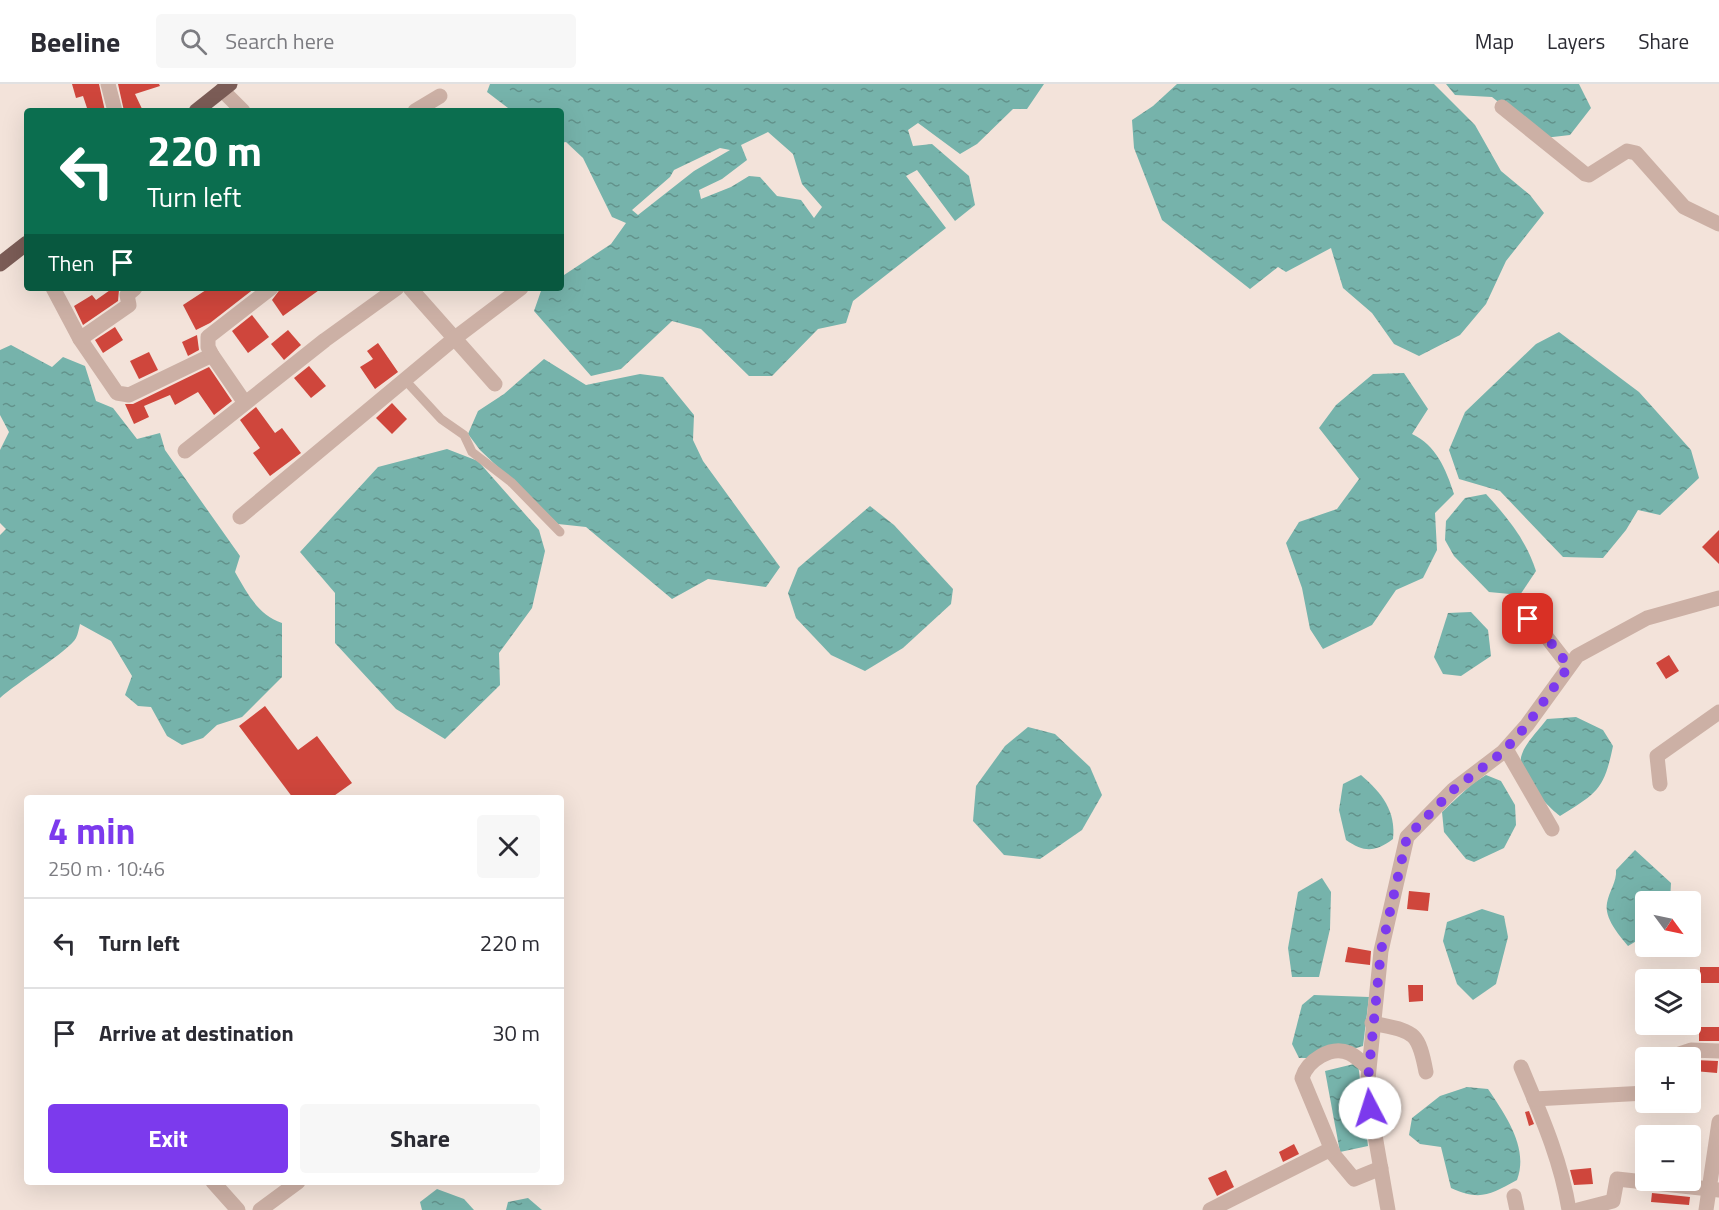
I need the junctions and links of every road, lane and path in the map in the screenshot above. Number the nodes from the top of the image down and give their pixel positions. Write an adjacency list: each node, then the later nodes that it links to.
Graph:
1 (108, 84): 5 (street)
2 (226, 87): 6 (main road); 7 (street)
3 (440, 96): 8 (street)
4 (1502, 107): 9 (street)
5 (114, 108)
6 (200, 108)
7 (241, 108)
8 (420, 108)
9 (1719, 224)
10 (24, 245): 11 (main road)
11 (0, 264)
12 (55, 291): 19 (street)
13 (132, 291): 19 (street)
14 (267, 291): 20 (street)
15 (393, 291): 23 (street)
16 (413, 291): 18 (street)
17 (517, 291): 18 (street)
18 (455, 338): 21 (street); 22 (street)
19 (80, 339): 20 (street)
20 (212, 355): 23 (street)
21 (405, 380): 25 (street); 26 (lane)
22 (495, 384)
23 (244, 403): 24 (street)
24 (185, 451)
25 (240, 517)
26 (560, 532)
27 (1719, 598): 29 (street)
28 (1514, 626): 29 (street)
29 (1569, 666): 31 (street)
30 (1719, 712): 32 (street)
31 (1506, 749): 33 (street); 34 (street)
32 (1660, 783)
33 (1552, 829)
34 (1372, 1023): 37 (street); 39 (street)
35 (1701, 1050): 36 (street)
36 (1719, 1051)
37 (1368, 1067): 43 (street); 44 (street)
38 (1521, 1067): 41 (street)
39 (1426, 1072)
40 (1635, 1094): 41 (street)
41 (1534, 1099): 52 (street)
42 (1719, 1122): 47 (street)
43 (1331, 1149): 44 (street); 50 (street)
44 (1381, 1168): 51 (street)
45 (216, 1185): 48 (street)
46 (294, 1185): 49 (street)
47 (1714, 1189): 53 (street); 54 (street)
48 (238, 1210)
49 (260, 1210)
50 (1210, 1210)
51 (1388, 1210)
52 (1569, 1210)
53 (1578, 1210)
54 (1706, 1210)

